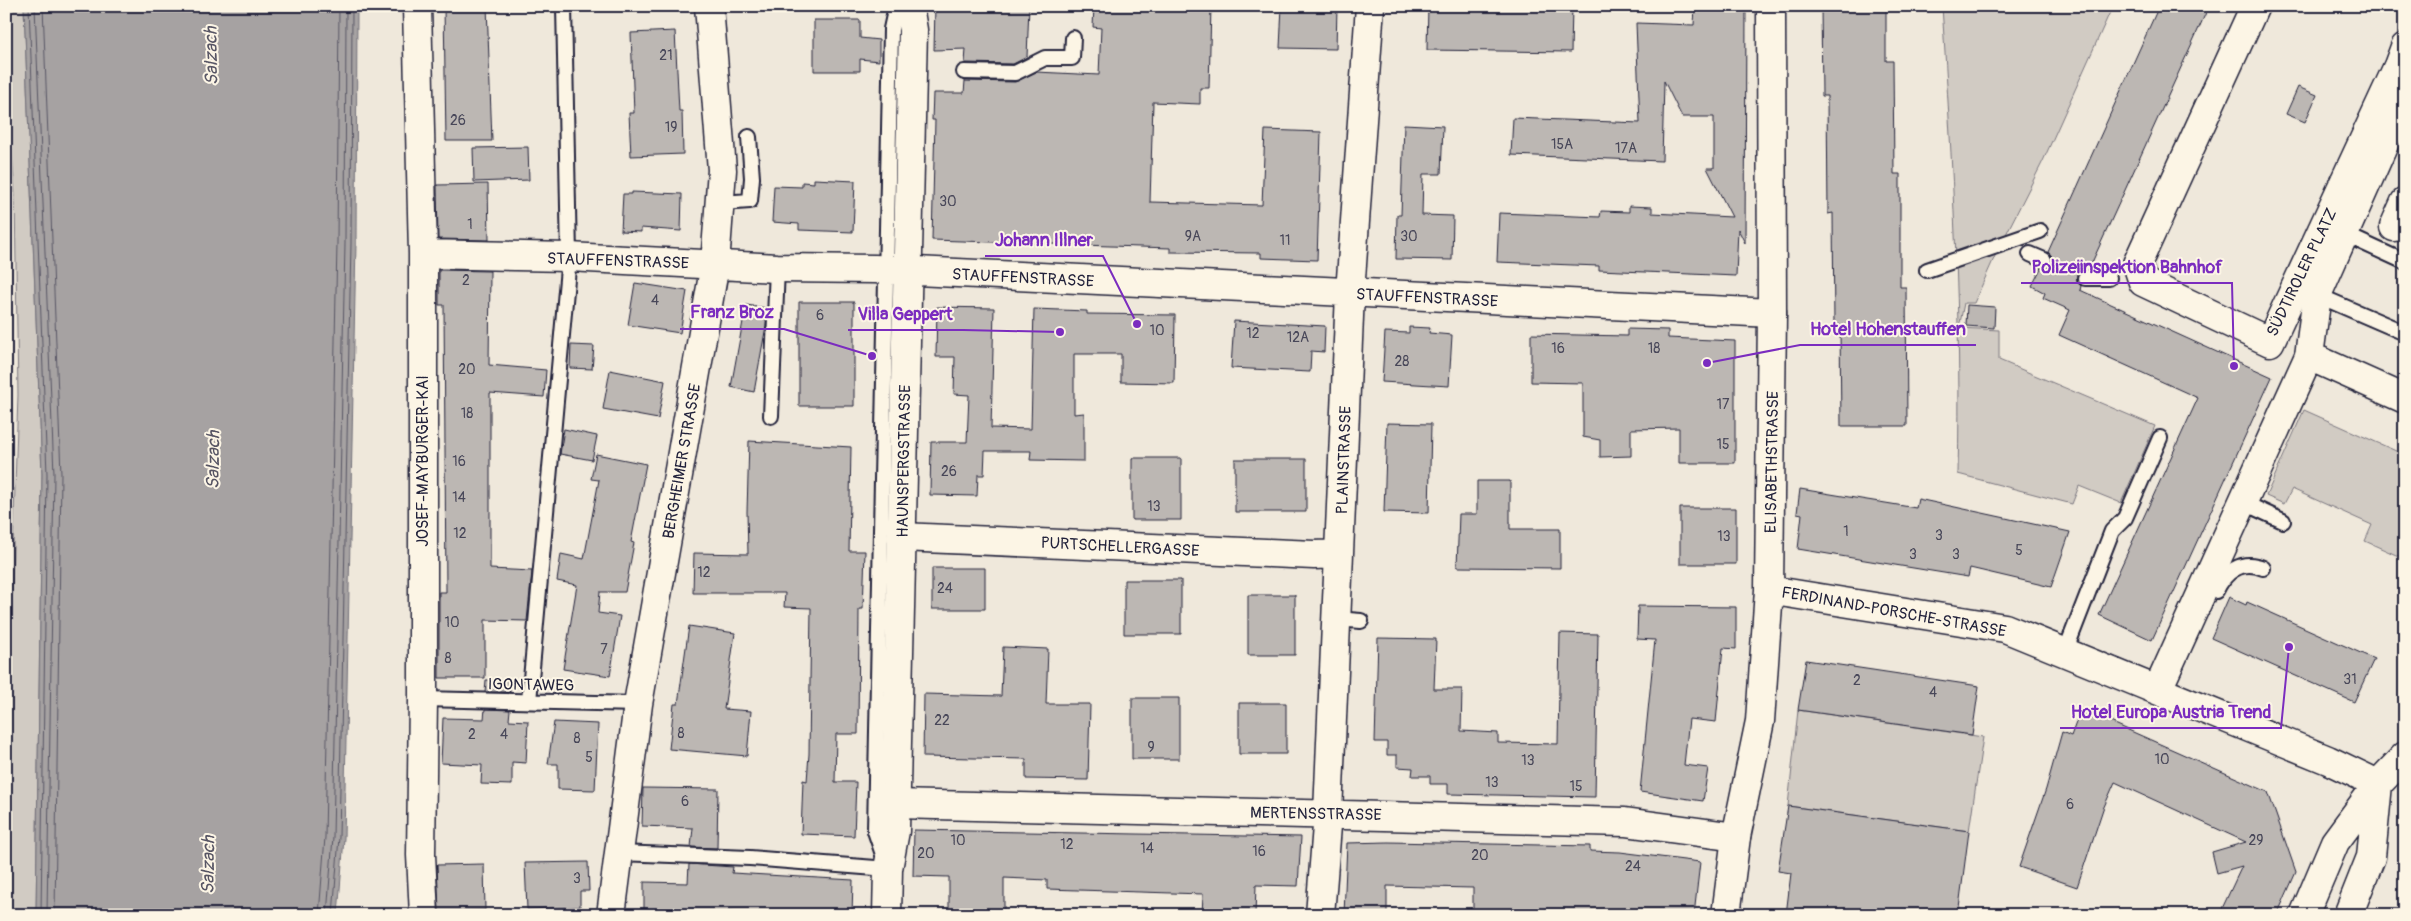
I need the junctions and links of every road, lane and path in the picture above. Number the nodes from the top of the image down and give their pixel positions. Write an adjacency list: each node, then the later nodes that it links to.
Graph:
1 (417, 6): 19 (street, JOSEF-MAYBURGER-KAI)
2 (564, 6): 21 (lane)
3 (709, 6): 14 (street, BERGHEIMER STRASSE)
4 (896, 6): 27 (lane)
5 (909, 6): 27 (street, HAUNSPERGSTRASSE)
6 (1370, 6): 30 (street, PLAINSTRASSE)
7 (1770, 6): 32 (street, ELISABETHSTRASSE)
8 (2255, 6): 10 (street, SÜDTIROLER PLATZ)
9 (1073, 38): 11 (lane)
10 (2405, 47)
11 (964, 72)
12 (2405, 97): 18 (street, SÜDTIROLER PLATZ)
13 (749, 136): 14 (lane)
14 (721, 202): 24 (street, BERGHEIMER STRASSE)
15 (2405, 202): 16 (street)
16 (2394, 227)
17 (2040, 231): 26 (lane)
18 (2344, 234): 23 (lane); 31 (street, SÜDTIROLER PLATZ)
19 (422, 254): 21 (street, STAUFFENSTRASSE); 47 (street, JOSEF-MAYBURGER-KAI)
20 (2030, 254): 22 (lane)
21 (569, 257): 24 (street, STAUFFENSTRASSE); 48 (lane)
22 (2044, 260)
23 (2405, 262)
24 (715, 264): 25 (street, STAUFFENSTRASSE); 49 (street, BERGHEIMER STRASSE)
25 (777, 268): 27 (street, STAUFFENSTRASSE); 36 (lane)
26 (1927, 270)
27 (897, 271): 30 (street, STAUFFENSTRASSE); 40 (street, HAUNSPERGSTRASSE); 56 (lane)
28 (2085, 278): 29 (lane)
29 (2108, 278)
30 (1350, 293): 32 (street, STAUFFENSTRASSE); 41 (street, PLAINSTRASSE)
31 (2317, 295): 33 (lane); 34 (street, SÜDTIROLER PLATZ)
32 (1772, 313): 43 (street, ELISABETHSTRASSE)
33 (2405, 333)
34 (2309, 356): 35 (street); 38 (street)
35 (2405, 399)
36 (771, 416)
37 (2160, 438): 44 (lane)
38 (2242, 502): 39 (lane); 45 (street)
39 (2283, 521)
40 (901, 537): 41 (street, PURTSCHELLERGASSE); 52 (street, HAUNSPERGSTRASSE)
41 (1339, 554): 53 (street, PLAINSTRASSE)
42 (2263, 568): 45 (lane)
43 (1770, 590): 44 (street, FERDINAND-PORSCHE-STRASSE); 54 (street, ELISABETHSTRASSE)
44 (2065, 652): 46 (street, FERDINAND-PORSCHE-STRASSE)
45 (2170, 660): 46 (street)
46 (2158, 689): 51 (street, FERDINAND-PORSCHE-STRASSE)
47 (423, 699): 48 (lane, IGONTAWEG); 57 (street, JOSEF-MAYBURGER-KAI)
48 (529, 702): 49 (lane, IGONTAWEG)
49 (638, 704): 55 (street, BERGHEIMER STRASSE)
50 (2405, 756): 51 (street)
51 (2378, 784): 62 (street); 63 (street)
52 (896, 804): 53 (street, MERTENSSTRASSE); 56 (street, HAUNSPERGSTRASSE)
53 (1328, 813): 54 (street, MERTENSSTRASSE); 60 (street, PLAINSTRASSE)
54 (1736, 837): 61 (street, ELISABETHSTRASSE)
55 (618, 853): 56 (lane); 58 (street, BERGHEIMER STRASSE)
56 (888, 869): 59 (street, HAUNSPERGSTRASSE)
57 (424, 915)
58 (611, 915)
59 (887, 915)
60 (1320, 915)
61 (1726, 915)
62 (2304, 915)
63 (2348, 915)

